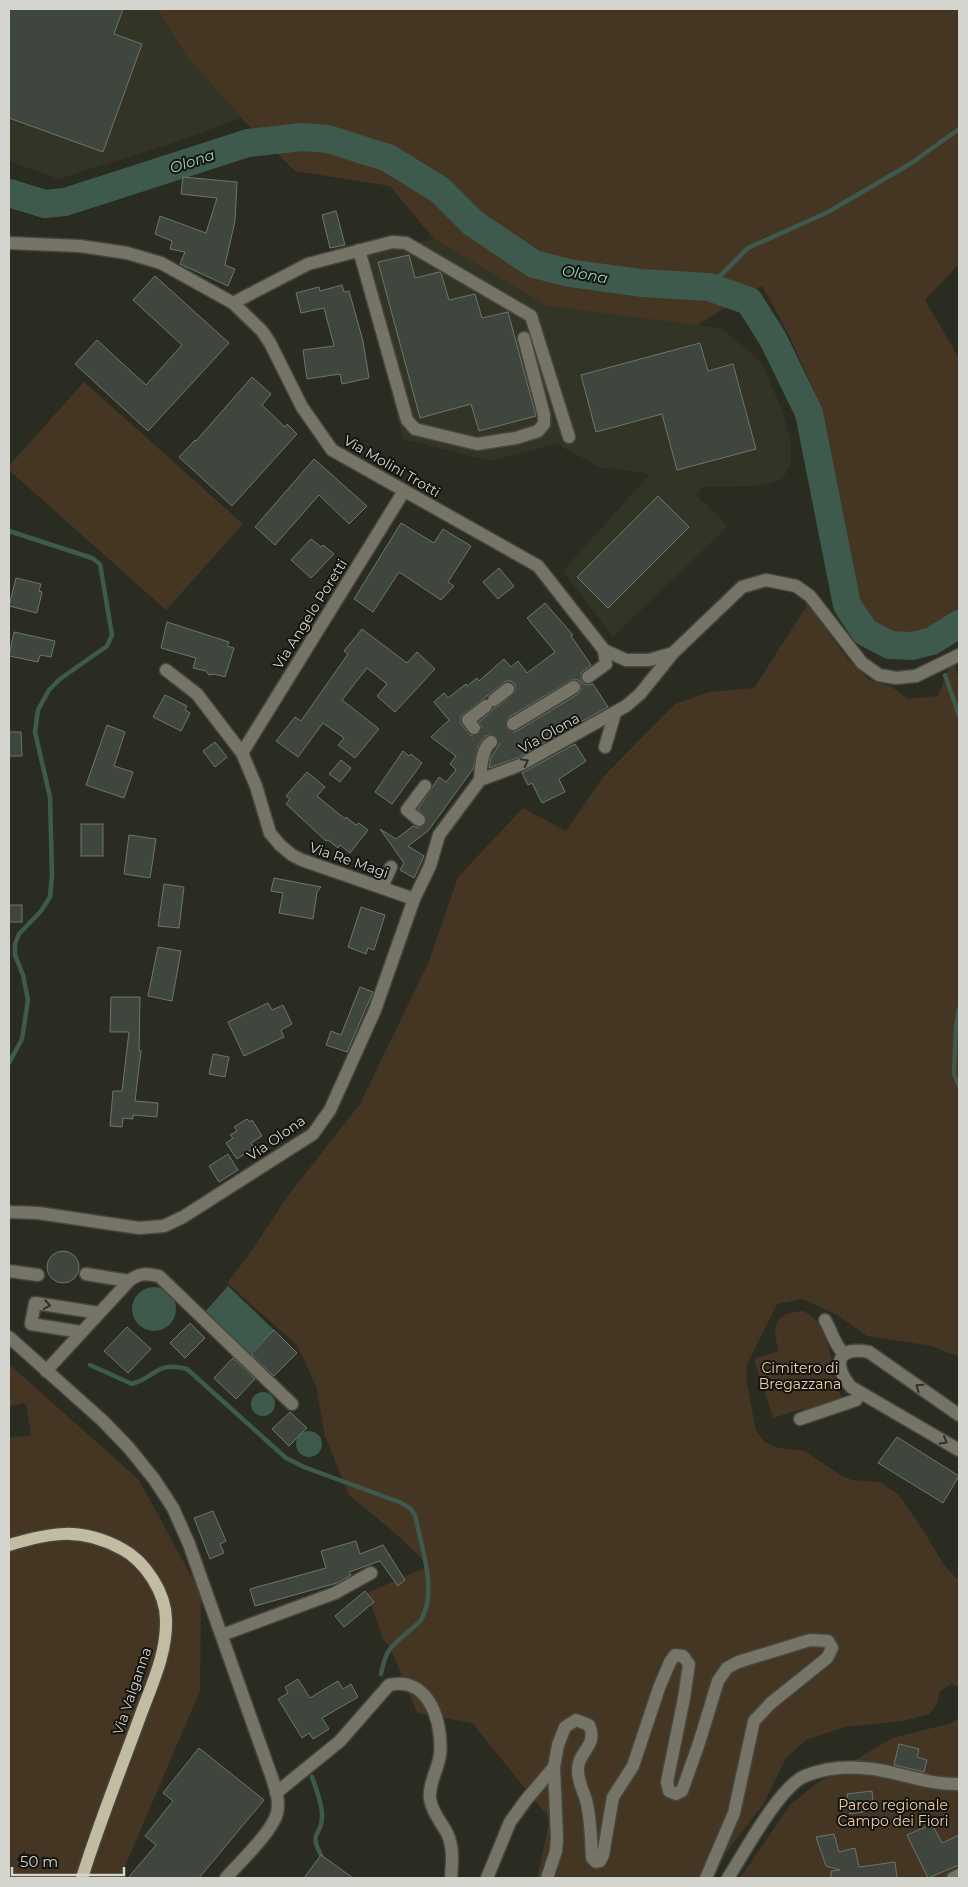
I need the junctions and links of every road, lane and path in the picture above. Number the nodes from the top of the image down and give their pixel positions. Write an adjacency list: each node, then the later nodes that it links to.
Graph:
1 (9, 243): 3 (street, Via Molini Trotti)
2 (360, 250): 3 (street); 4 (street); 5 (street)
3 (233, 304): 6 (street, Via Molini Trotti)
4 (524, 338)
5 (569, 436)
6 (404, 491): 7 (street, Via Molini Trotti); 19 (street, Via Angelo Poretti)
7 (604, 650): 8 (street, Via Molini Trotti); 11 (street)
8 (673, 653): 9 (street, Via Olona); 14 (street, Via Olona)
9 (959, 655)
10 (166, 670): 19 (street, Via Re Magi)
11 (588, 677)
12 (574, 687): 15 (street)
13 (508, 688): 16 (street)
14 (615, 713): 18 (street); 20 (street, Via Olona, one-way to 14)
15 (513, 724)
16 (457, 728)
17 (488, 743): 20 (street)
18 (605, 747)
19 (242, 753): 24 (street, Via Re Magi)
20 (480, 780): 25 (street, Via Olona)
21 (425, 786): 22 (street)
22 (419, 820)
23 (391, 867): 24 (street, Via Re Magi)
24 (382, 887): 25 (street, Via Re Magi)
25 (414, 899): 26 (street, Via Olona)
26 (9, 1212)
27 (9, 1271): 29 (street)
28 (86, 1274): 30 (street)
29 (38, 1275)
30 (129, 1281): 31 (street); 38 (street)
31 (99, 1313): 33 (street); 33 (street, one-way to 31)
32 (825, 1320): 35 (street)
33 (81, 1332): 36 (street)
34 (9, 1337): 36 (street)
35 (844, 1354): 37 (street); 39 (street, one-way to 35)
36 (46, 1371): 44 (street)
37 (860, 1393): 40 (street); 41 (street, one-way to 41)
38 (292, 1404)
39 (959, 1415)
40 (800, 1419)
41 (959, 1450)
42 (9, 1545): 49 (main road, Via Valganna)
43 (371, 1573): 44 (street)
44 (222, 1634): 47 (street)
45 (554, 1767): 52 (street); 53 (street); 54 (street)
46 (959, 1784): 55 (street)
47 (276, 1793): 50 (street); 51 (street)
48 (959, 1875): 56 (street)
49 (82, 1878)
50 (226, 1878)
51 (451, 1878)
52 (488, 1878)
53 (547, 1878)
54 (706, 1878)
55 (728, 1878)
56 (953, 1878)

